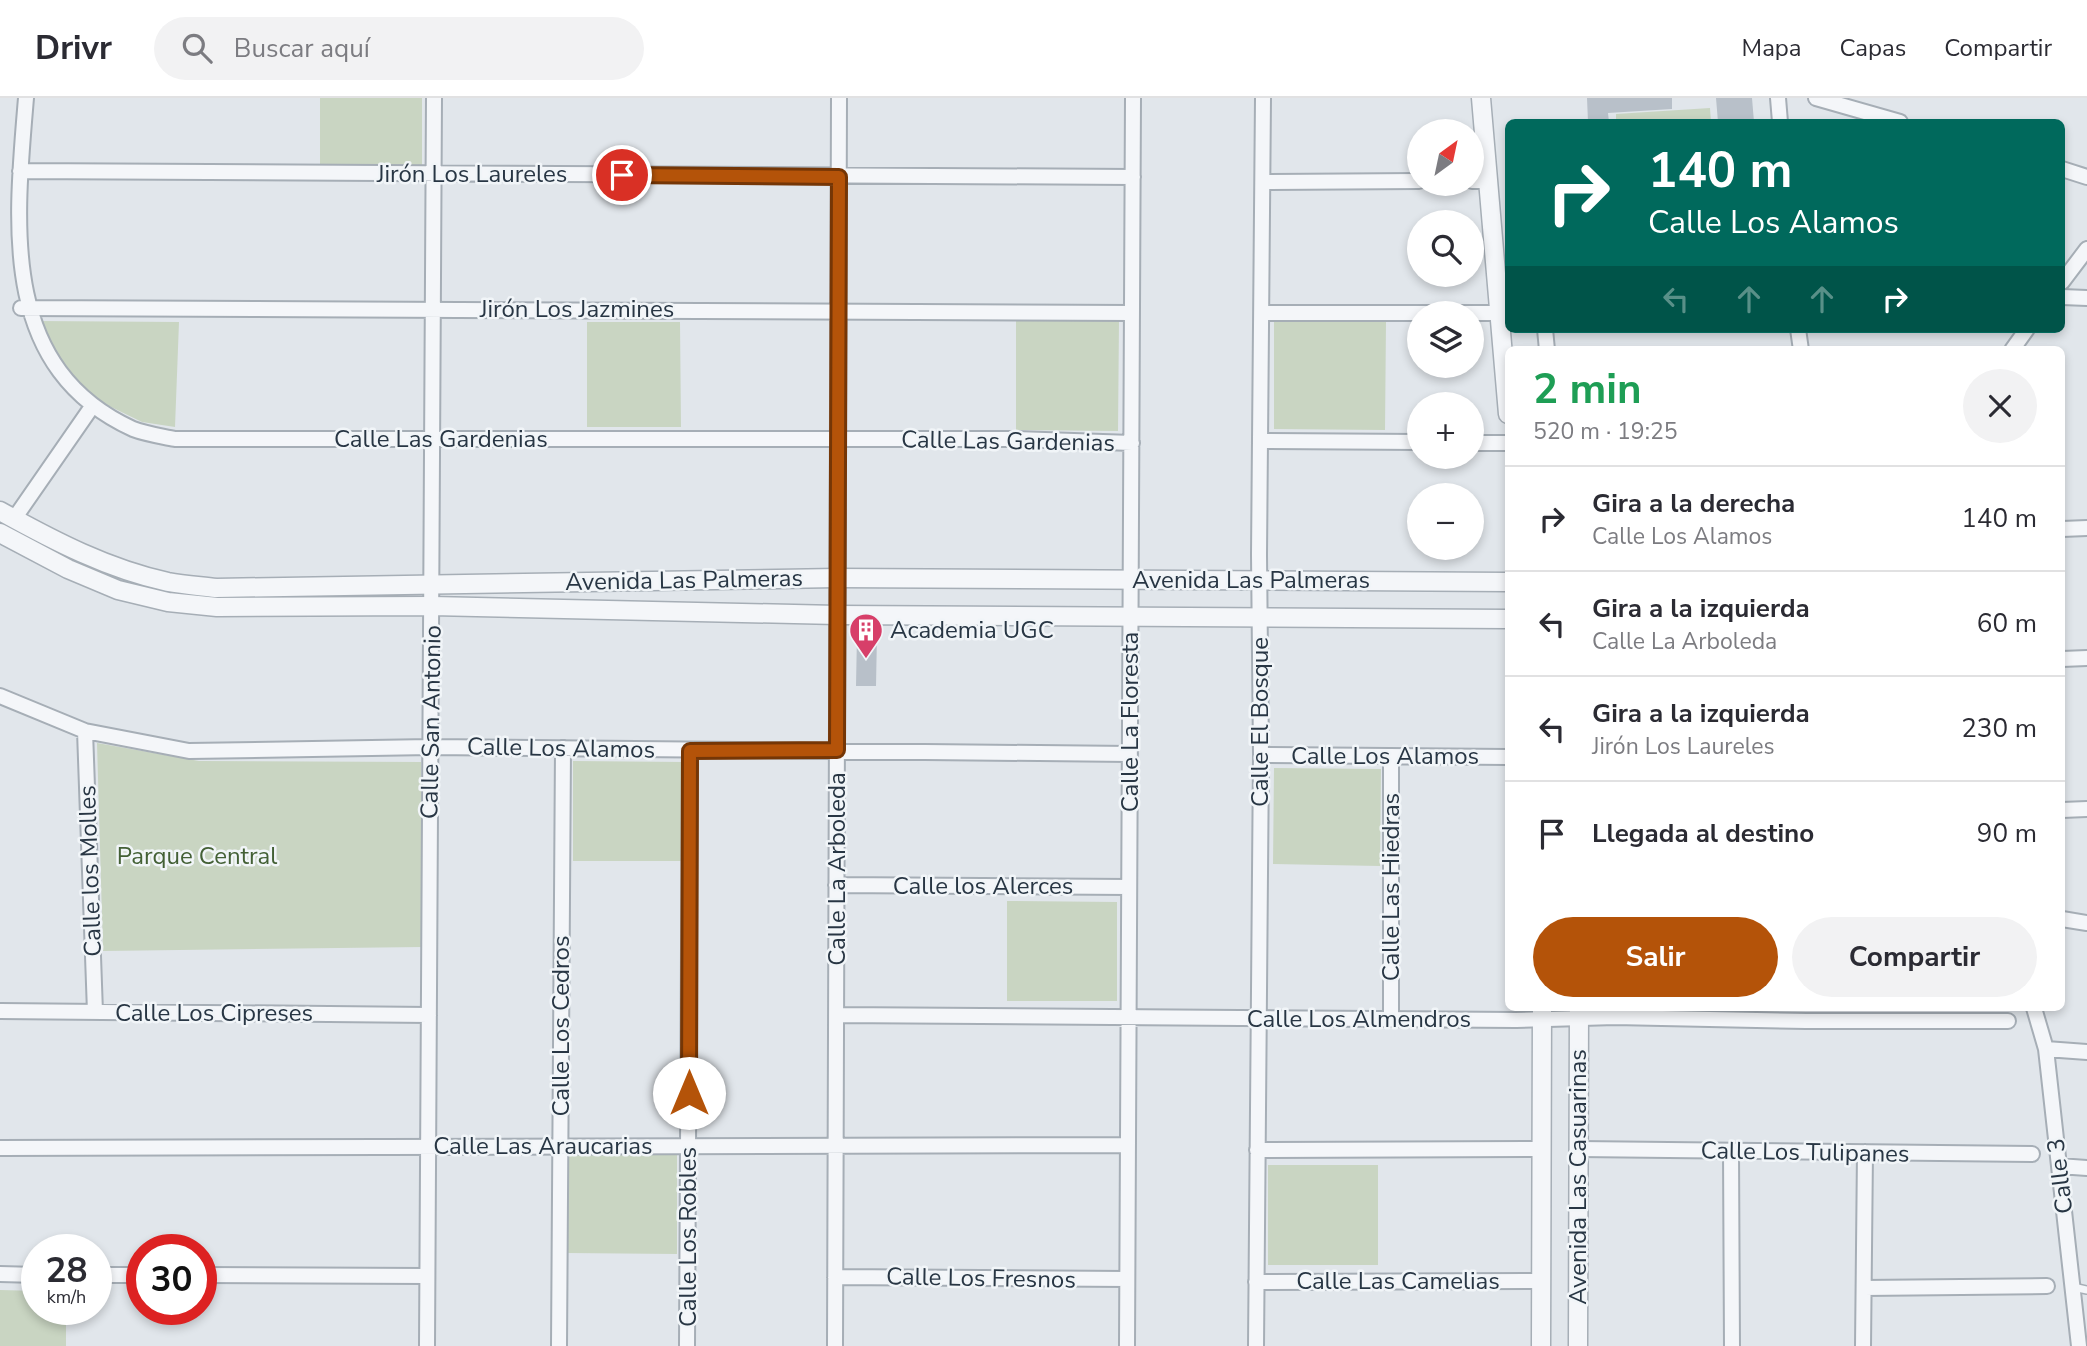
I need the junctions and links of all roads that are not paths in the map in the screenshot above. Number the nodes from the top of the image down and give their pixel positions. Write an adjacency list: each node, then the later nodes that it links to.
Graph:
1 (26, 98): 13 (street, Calle Las Gardenias)
2 (434, 98): 14 (street, Calle San Antonio)
3 (839, 98): 15 (street, Calle La Arboleda)
4 (1133, 98): 16 (street, Calle La Floresta)
5 (1263, 98): 19 (street, Calle El Bosque)
6 (1481, 98): 9 (street)
7 (1778, 98): 10 (street)
8 (1816, 98): 11 (street)
9 (1481, 119)
10 (1780, 119)
11 (1890, 119)
12 (2065, 170): 17 (street)
13 (20, 171): 14 (street, Jirón Los Laureles); 25 (street, Calle Las Gardenias)
14 (433, 174): 15 (street, Jirón Los Laureles); 26 (street, Calle San Antonio)
15 (839, 177): 16 (street, Jirón Los Laureles); 27 (street, Calle La Arboleda)
16 (1133, 177): 28 (street, Calle La Floresta)
17 (2087, 177)
18 (1407, 181): 19 (street)
19 (1263, 182): 29 (street, Calle El Bosque)
20 (1482, 196): 30 (street)
21 (2087, 249): 22 (street)
22 (2065, 278)
23 (2065, 297): 24 (street)
24 (2087, 298)
25 (22, 308): 26 (street, Jirón Los Jazmines); 32 (street, Calle Las Gardenias)
26 (433, 309): 27 (street, Jirón Los Jazmines); 34 (street, Calle San Antonio)
27 (838, 310): 28 (street, Jirón Los Jazmines); 33 (street, Calle La Arboleda)
28 (1132, 313): 37 (street, Calle La Floresta)
29 (1262, 313): 30 (street); 35 (street, Calle El Bosque)
30 (1500, 313): 31 (street)
31 (1505, 376)
32 (91, 408): 34 (street, Calle Las Gardenias); 40 (street)
33 (838, 439): 34 (street, Calle Las Gardenias); 37 (street, Calle Las Gardenias); 44 (street, Calle La Arboleda)
34 (432, 440): 48 (street, Calle San Antonio)
35 (1261, 441): 36 (street); 46 (street, Calle El Bosque)
36 (1407, 442)
37 (1132, 443): 45 (street, Calle La Floresta)
38 (1484, 443): 39 (street)
39 (1505, 443)
40 (7, 515): 43 (street); 48 (street, Avenida Las Palmeras)
41 (2087, 528): 42 (street)
42 (2065, 529)
43 (2, 538): 49 (street, Avenida Las Palmeras)
44 (837, 578): 45 (street, Avenida Las Palmeras); 48 (street, Avenida Las Palmeras); 50 (street, Calle La Arboleda)
45 (1131, 580): 46 (street, Avenida Las Palmeras); 51 (street, Calle La Floresta)
46 (1261, 580): 47 (street, Avenida Las Palmeras); 52 (street, Calle El Bosque)
47 (1505, 582)
48 (431, 584): 49 (street, Calle San Antonio)
49 (432, 606): 50 (street, Avenida Las Palmeras); 58 (street, Calle San Antonio)
50 (837, 615): 51 (street, Avenida Las Palmeras); 60 (street, Calle La Arboleda)
51 (1131, 617): 52 (street, Avenida Las Palmeras); 62 (street, Calle La Floresta)
52 (1260, 618): 53 (street, Avenida Las Palmeras); 63 (street, Calle El Bosque)
53 (1505, 619)
54 (2087, 658): 55 (street)
55 (2065, 659)
56 (0, 696): 57 (street, Calle Los Alamos)
57 (85, 731): 58 (street, Calle Los Alamos); 74 (street, Calle los Molles)
58 (430, 747): 59 (street, Calle Los Alamos); 77 (street, Calle San Antonio)
59 (563, 748): 61 (street, Calle Los Alamos); 87 (street, Calle Los Cedros)
60 (837, 750): 61 (street, Calle Los Alamos); 62 (street, Calle Los Alamos); 68 (street, Calle La Arboleda)
61 (690, 751): 88 (street, Calle Los Robles)
62 (1130, 754): 69 (street, Calle La Floresta)
63 (1261, 755): 64 (street, Calle Los Alamos); 80 (street, Calle El Bosque)
64 (1391, 756): 65 (street, Calle Los Alamos); 81 (street, Calle Las Hiedras)
65 (1505, 757)
66 (2087, 809): 67 (street)
67 (2065, 810)
68 (836, 885): 69 (street, Calle los Alerces); 78 (street, Calle La Arboleda)
69 (1129, 887): 79 (street, Calle La Floresta)
70 (2065, 919): 71 (street)
71 (2087, 922)
72 (0, 1011): 74 (street, Calle Los Cipreses)
73 (2035, 1011): 83 (street, Calle 3)
74 (95, 1012): 77 (street, Calle Los Cipreses)
75 (1542, 1013): 76 (street, Calle Los Almendros); 81 (street, Calle Los Almendros); 91 (street, Avenida Las Casuarinas)
76 (1579, 1013): 82 (street, Calle Los Almendros); 92 (street, Avenida Las Casuarinas)
77 (429, 1015): 86 (street, Calle San Antonio)
78 (836, 1015): 79 (street, Calle Los Almendros); 89 (street, Calle La Arboleda)
79 (1129, 1017): 80 (street, Calle Los Almendros); 85 (street, Calle La Floresta)
80 (1258, 1018): 81 (street, Calle Los Almendros); 93 (street, Calle El Bosque)
81 (1391, 1019)
82 (2008, 1021)
83 (2046, 1049): 84 (street); 97 (street, Calle 3)
84 (2087, 1052)
85 (1128, 1145): 89 (street, Calle Las Araucarias); 104 (street, Calle La Floresta)
86 (428, 1146): 87 (street, Calle Las Araucarias); 90 (street, Calle Las Araucarias); 102 (street, Calle San Antonio)
87 (560, 1146): 88 (street, Calle Las Araucarias); 111 (street, Calle Los Cedros)
88 (688, 1146): 89 (street, Calle Las Araucarias); 112 (street, Calle Los Robles)
89 (836, 1146): 103 (street, Calle La Arboleda)
90 (0, 1147)
91 (1542, 1149): 93 (street); 105 (street, Avenida Las Casuarinas)
92 (1578, 1149): 94 (street, Calle Los Tulipanes); 117 (street, Avenida Las Casuarinas)
93 (1257, 1150): 106 (street, Calle El Bosque)
94 (1731, 1151): 95 (street, Calle Los Tulipanes); 118 (street)
95 (1865, 1152): 96 (street, Calle Los Tulipanes); 108 (street)
96 (2032, 1154)
97 (2059, 1166): 98 (street); 109 (street, Calle 3)
98 (2087, 1168)
99 (0, 1275): 100 (street)
100 (21, 1275)
101 (217, 1275): 102 (street)
102 (427, 1276): 110 (street, Calle San Antonio)
103 (835, 1277): 104 (street, Calle Los Fresnos); 113 (street, Calle La Arboleda)
104 (1127, 1279): 114 (street, Calle La Floresta)
105 (1541, 1281): 106 (street, Calle Las Camelias); 116 (street, Avenida Las Casuarinas)
106 (1256, 1282): 115 (street, Calle El Bosque)
107 (2047, 1286): 108 (street)
108 (1864, 1288): 119 (street)
109 (2080, 1289): 120 (street, Calle 3)
110 (427, 1346)
111 (559, 1346)
112 (687, 1346)
113 (835, 1346)
114 (1127, 1346)
115 (1256, 1346)
116 (1541, 1346)
117 (1578, 1346)
118 (1732, 1346)
119 (1863, 1346)
120 (2079, 1346)

